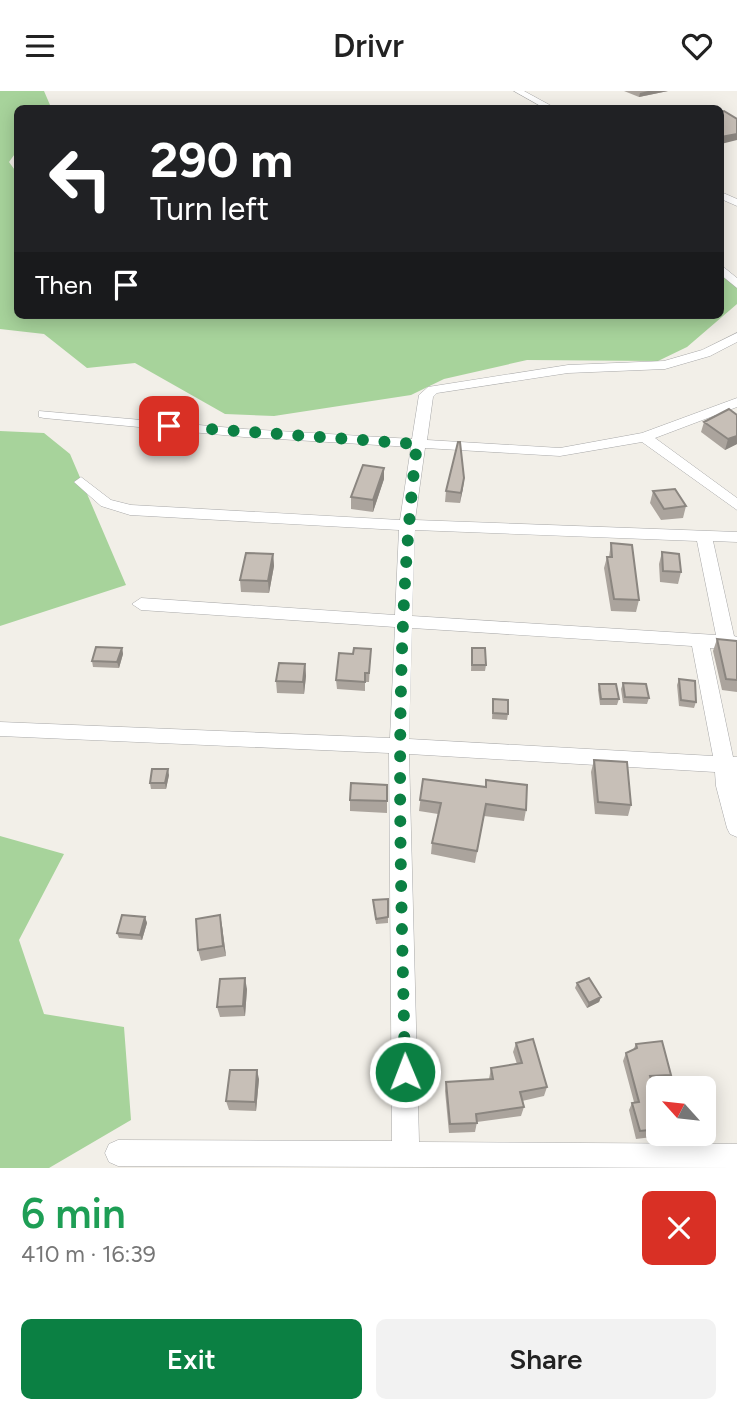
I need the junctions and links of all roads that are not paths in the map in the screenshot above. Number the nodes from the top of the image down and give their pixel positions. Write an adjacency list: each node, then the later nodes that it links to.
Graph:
1 (518, 91): 2 (street)
2 (545, 105)
3 (724, 271): 4 (street)
4 (737, 285)
5 (737, 337): 9 (street)
6 (736, 404): 8 (street)
7 (44, 414): 9 (street)
8 (645, 437): 9 (street); 11 (street)
9 (417, 444): 12 (street)
10 (81, 482): 12 (street)
11 (737, 505)
12 (407, 525): 13 (street); 16 (street)
13 (704, 536): 14 (street); 18 (street)
14 (737, 537)
15 (141, 604): 16 (street)
16 (404, 620): 17 (street); 20 (street)
17 (701, 640): 18 (street); 21 (street)
18 (731, 642)
19 (0, 729): 20 (street)
20 (399, 746): 21 (street); 25 (street)
21 (731, 764): 22 (street)
22 (737, 828)
23 (118, 1153): 25 (street)
24 (737, 1157): 25 (street)
25 (406, 1161)

